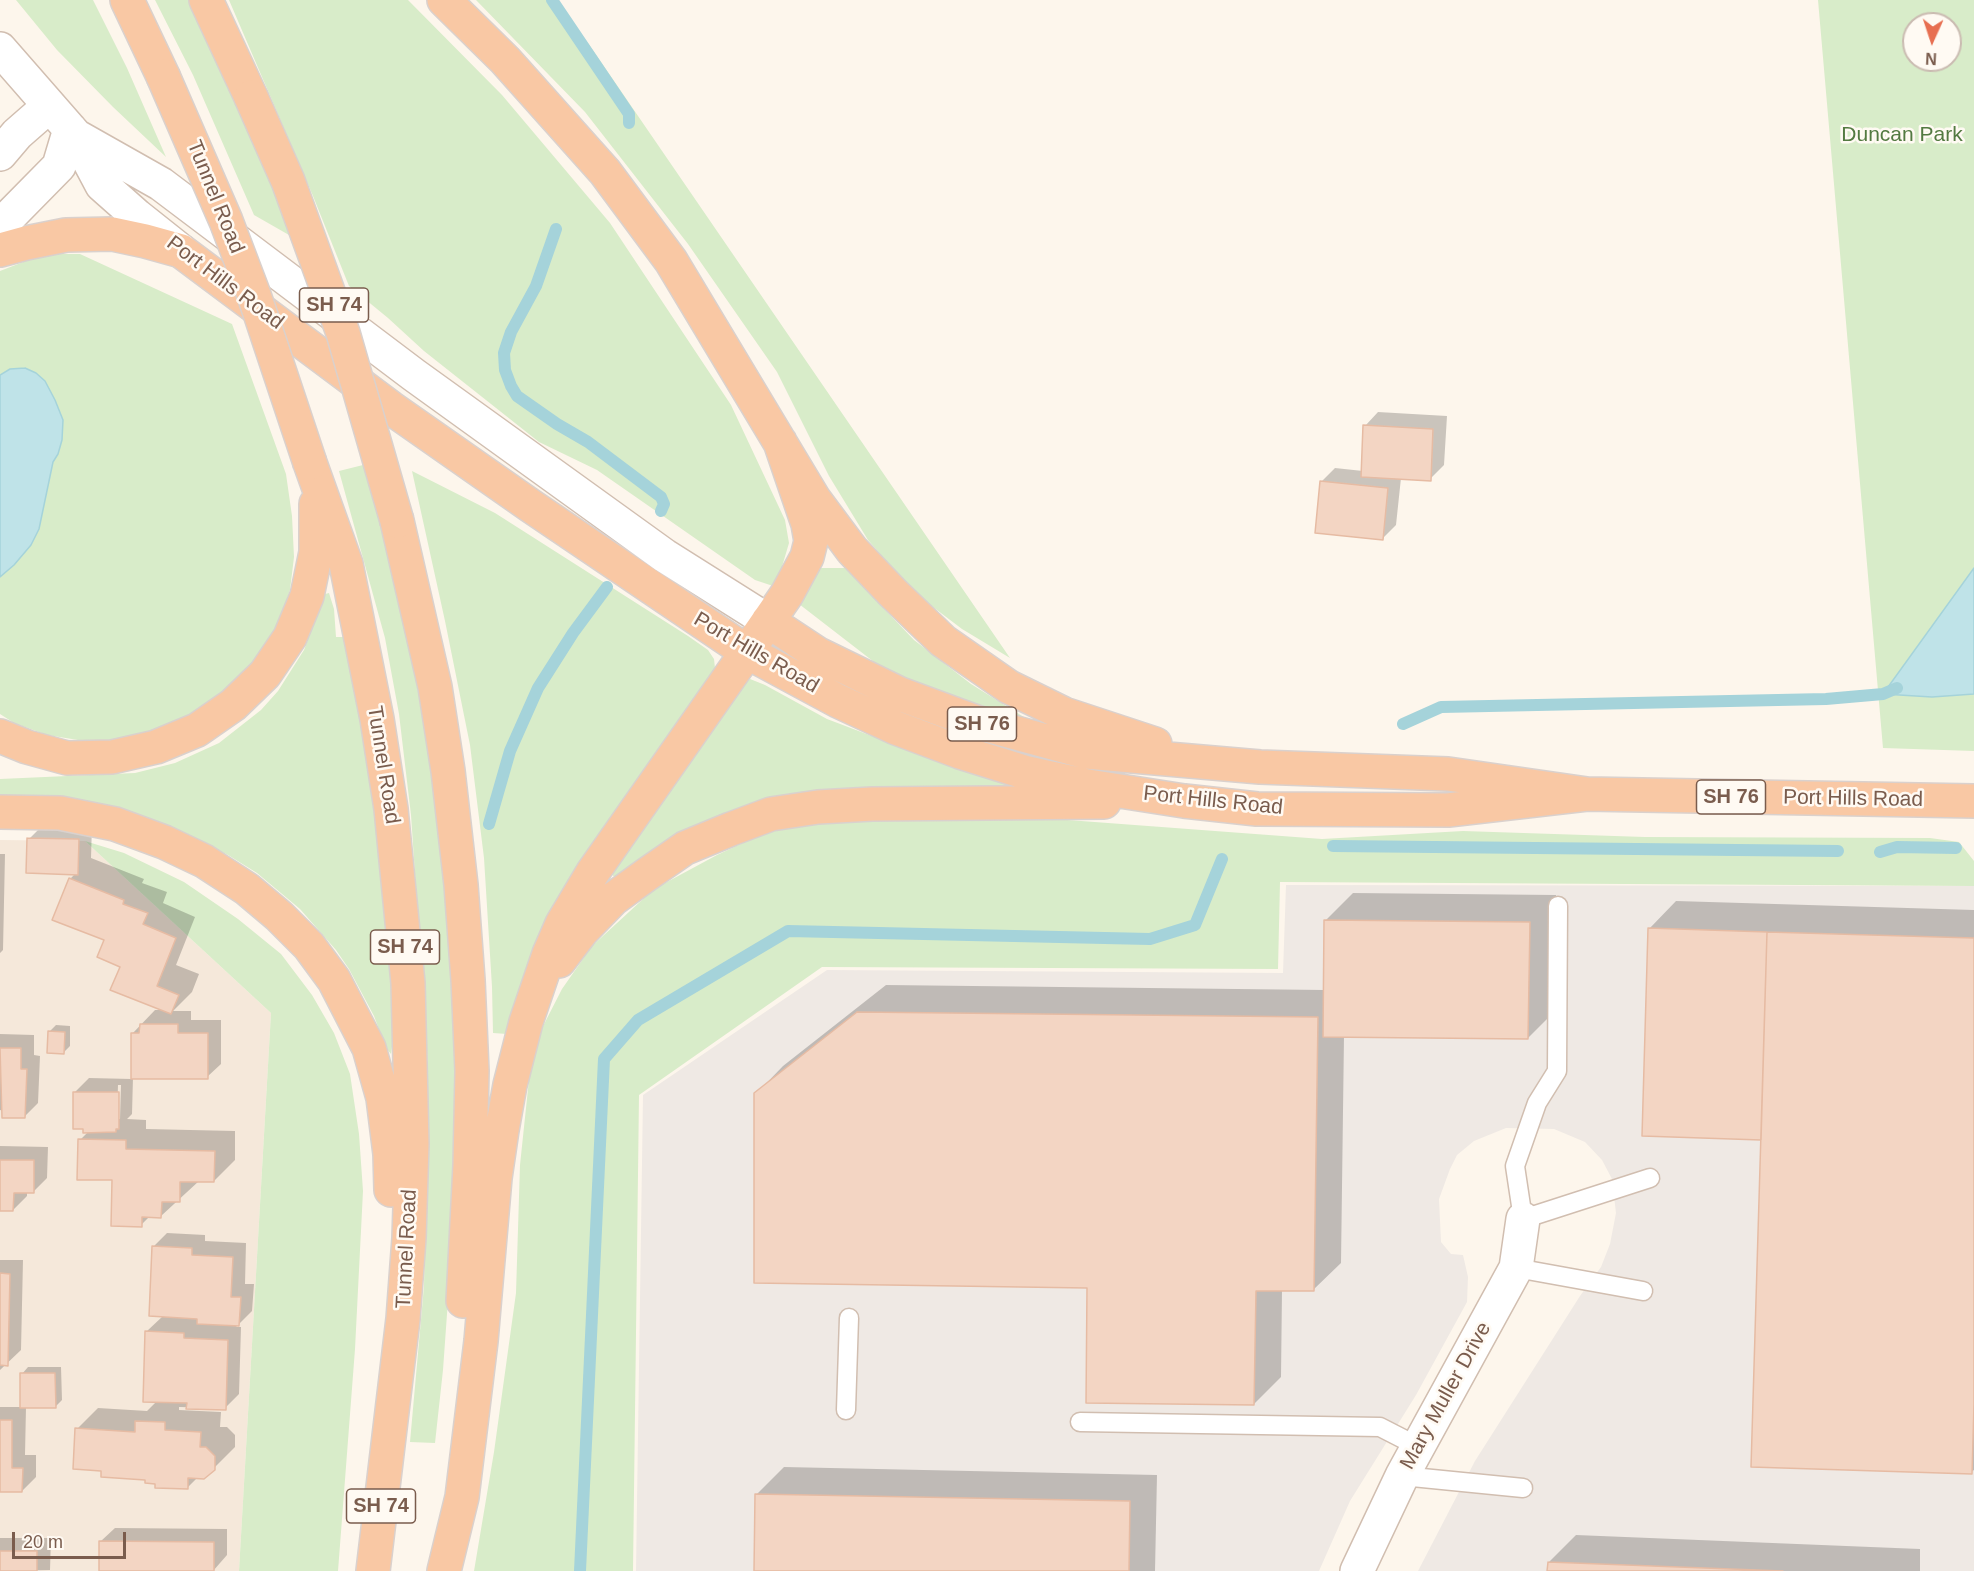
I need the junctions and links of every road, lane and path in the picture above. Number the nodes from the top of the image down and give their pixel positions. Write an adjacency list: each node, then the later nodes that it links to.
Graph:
1 (127, 0): 11 (highway, Tunnel Road / SH 74, bridge)
2 (206, 0): 36 (highway, SH 74, bridge)
3 (444, 0): 10 (highway)
4 (0, 49): 5 (street, Port Hills Road)
5 (65, 124): 6 (street); 7 (street); 9 (street, Port Hills Road); 12 (street, Port Hills Road / SH 76)
6 (0, 154)
7 (0, 226)
8 (0, 250): 9 (highway)
9 (181, 251): 13 (highway, Port Hills Road)
10 (780, 442): 12 (highway); 17 (highway)
11 (310, 463): 15 (highway); 31 (highway, Tunnel Road / SH 74)
12 (768, 621): 13 (highway); 17 (highway, Port Hills Road / SH 76)
13 (747, 652): 19 (highway, Port Hills Road); 23 (highway)
14 (0, 736): 15 (highway)
15 (67, 758): 16 (highway)
16 (0, 761)
17 (1217, 763): 18 (highway, Port Hills Road / SH 76)
18 (1587, 794): 19 (highway, Port Hills Road / SH 76); 20 (highway, Port Hills Road / SH 76)
19 (1184, 801): 23 (highway)
20 (1974, 801)
21 (0, 812): 31 (highway)
22 (1558, 906): 25 (lane)
23 (537, 988): 37 (highway)
24 (1650, 1178): 25 (lane)
25 (1524, 1219): 26 (street, Mary Muller Drive)
26 (1516, 1268): 27 (lane); 32 (street, Mary Muller Drive)
27 (1643, 1292)
28 (849, 1318): 29 (lane)
29 (846, 1410)
30 (1080, 1422): 32 (lane)
31 (389, 1441): 35 (highway, Tunnel Road / SH 74)
32 (1419, 1447): 33 (street, Mary Muller Drive)
33 (1402, 1476): 34 (lane); 38 (street, Mary Muller Drive)
34 (1523, 1488)
35 (373, 1571)
36 (433, 1571)
37 (444, 1571)
38 (1357, 1571)

